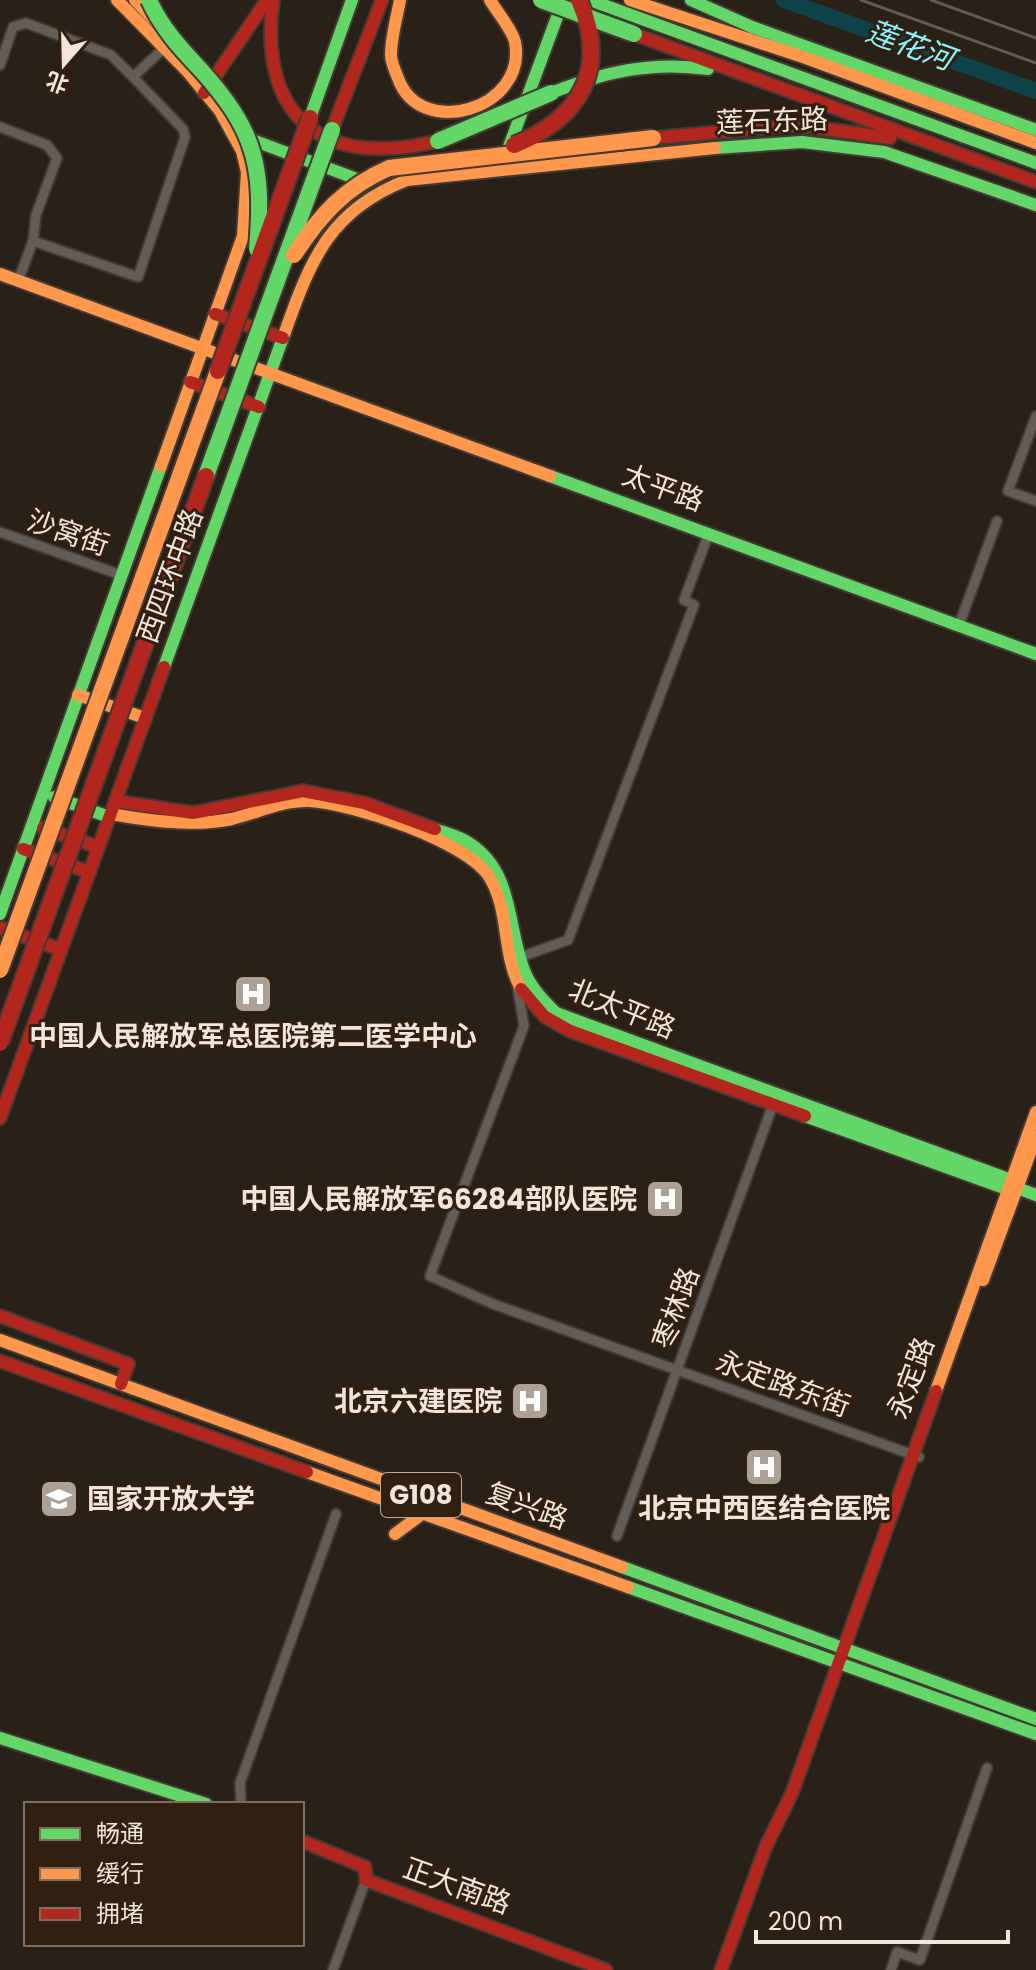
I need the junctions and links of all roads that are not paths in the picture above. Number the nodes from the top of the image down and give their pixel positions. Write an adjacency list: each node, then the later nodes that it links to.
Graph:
1 (117, 0): 19 (main road, 西四环中路)
2 (135, 0): 18 (main road, bridge)
3 (149, 0): 18 (main road, bridge)
4 (270, 0): 21 (main road, bridge); 23 (main road)
5 (352, 0): 37 (main road, 西四环中路, bridge)
6 (382, 0): 39 (main road, 西四环中路, bridge)
7 (490, 0): 15 (main road)
8 (541, 0): 17 (main road, bridge)
9 (563, 0): 31 (main road)
10 (579, 0): 29 (main road, bridge)
11 (590, 0): 17 (main road)
12 (630, 0): 16 (main road)
13 (649, 0): 16 (main road)
14 (691, 0): 25 (main road)
15 (400, 2)
16 (686, 19): 27 (main road)
17 (637, 26): 21 (main road, 莲石东路); 30 (main road, 莲石东路)
18 (165, 31): 37 (main road, bridge)
19 (163, 49): 22 (street); 23 (main road, 西四环中路)
20 (0, 65): 22 (street)
21 (745, 75): 28 (main road, 莲石东路)
22 (133, 77): 35 (street)
23 (204, 93): 26 (main road, 西四环中路)
24 (0, 127): 35 (street)
25 (1036, 130)
26 (233, 133): 33 (main road); 40 (main road, 西四环中路)
27 (1036, 143)
28 (938, 147): 29 (main road, bridge); 32 (main road, 莲石东路)
29 (478, 156): 39 (main road, bridge)
30 (1036, 163)
31 (500, 170): 33 (main road, 西四环中路); 34 (main road, 莲石东路)
32 (1036, 182)
33 (383, 188): 41 (main road, 西四环中路)
34 (1036, 205)
35 (33, 241): 38 (street)
36 (0, 274): 38 (main road)
37 (254, 276): 66 (main road, 西四环中路, bridge)
38 (18, 281): 42 (main road)
39 (276, 283): 68 (main road, 西四环中路, bridge)
40 (215, 314): 41 (main road); 42 (main road, 西四环中路)
41 (283, 338): 43 (main road, 西四环中路)
42 (202, 348): 43 (main road, 太平路); 44 (main road, 西四环中路)
43 (271, 373): 45 (main road, 西四环中路); 50 (main road, 太平路)
44 (190, 382): 45 (main road); 51 (main road, 西四环中路)
45 (259, 407): 55 (main road, 西四环中路)
46 (1036, 416): 47 (street)
47 (1036, 501)
48 (997, 521): 52 (street)
49 (0, 532): 51 (street, 沙窝街)
50 (709, 533): 52 (main road, 太平路); 65 (street)
51 (121, 575): 54 (main road, 西四环中路)
52 (959, 625): 53 (main road, 太平路)
53 (1036, 654)
54 (78, 695): 55 (main road); 56 (main road, 西四环中路)
55 (145, 718): 57 (main road, 西四环中路)
56 (43, 793): 57 (main road, 北太平路); 58 (main road, 西四环中路)
57 (112, 811): 59 (main road, 西四环中路); 65 (main road, 北太平路)
58 (32, 824): 59 (main road); 60 (main road, 西四环中路)
59 (98, 847): 61 (main road, 西四环中路)
60 (23, 849): 61 (main road); 62 (main road, 西四环中路)
61 (89, 872): 64 (main road, 西四环中路)
62 (0, 914)
63 (0, 928): 64 (main road)
64 (60, 949): 71 (main road, 西四环中路)
65 (514, 959): 67 (main road, 北太平路); 69 (main road, 北太平路)
66 (0, 970)
67 (517, 982): 69 (main road, 北太平路); 78 (street, 永定路东街)
68 (0, 1043)
69 (775, 1100): 73 (main road, 北太平路); 78 (street, 枣林路)
70 (1036, 1112): 73 (main road, 永定路)
71 (0, 1118)
72 (1036, 1137): 73 (main road, 永定路)
73 (1012, 1186): 74 (main road, 北太平路); 80 (main road, 永定路)
74 (1036, 1195)
75 (0, 1316): 79 (main road)
76 (0, 1340): 79 (main road, 复兴路 / G108)
77 (0, 1361): 82 (main road, 复兴路 / G108)
78 (677, 1369): 80 (street, 永定路东街); 84 (street, 枣林路)
79 (121, 1384): 85 (main road, 复兴路 / G108)
80 (915, 1456): 85 (main road, 永定路)
81 (336, 1514): 91 (street)
82 (422, 1514): 83 (main road); 85 (main road, 复兴路 / G108)
83 (395, 1534)
84 (617, 1536)
85 (843, 1655): 86 (main road, 复兴路 / G108); 87 (main road, 复兴路 / G108); 96 (main road, 永定路)
86 (1036, 1719)
87 (1036, 1734)
88 (0, 1738): 90 (main road)
89 (987, 1768): 97 (street)
90 (200, 1802)
91 (241, 1802)
92 (304, 1842): 93 (main road, 正大南路)
93 (366, 1880): 94 (street); 95 (main road, 正大南路)
94 (333, 1970)
95 (606, 1970)
96 (721, 1970)
97 (891, 1970)

